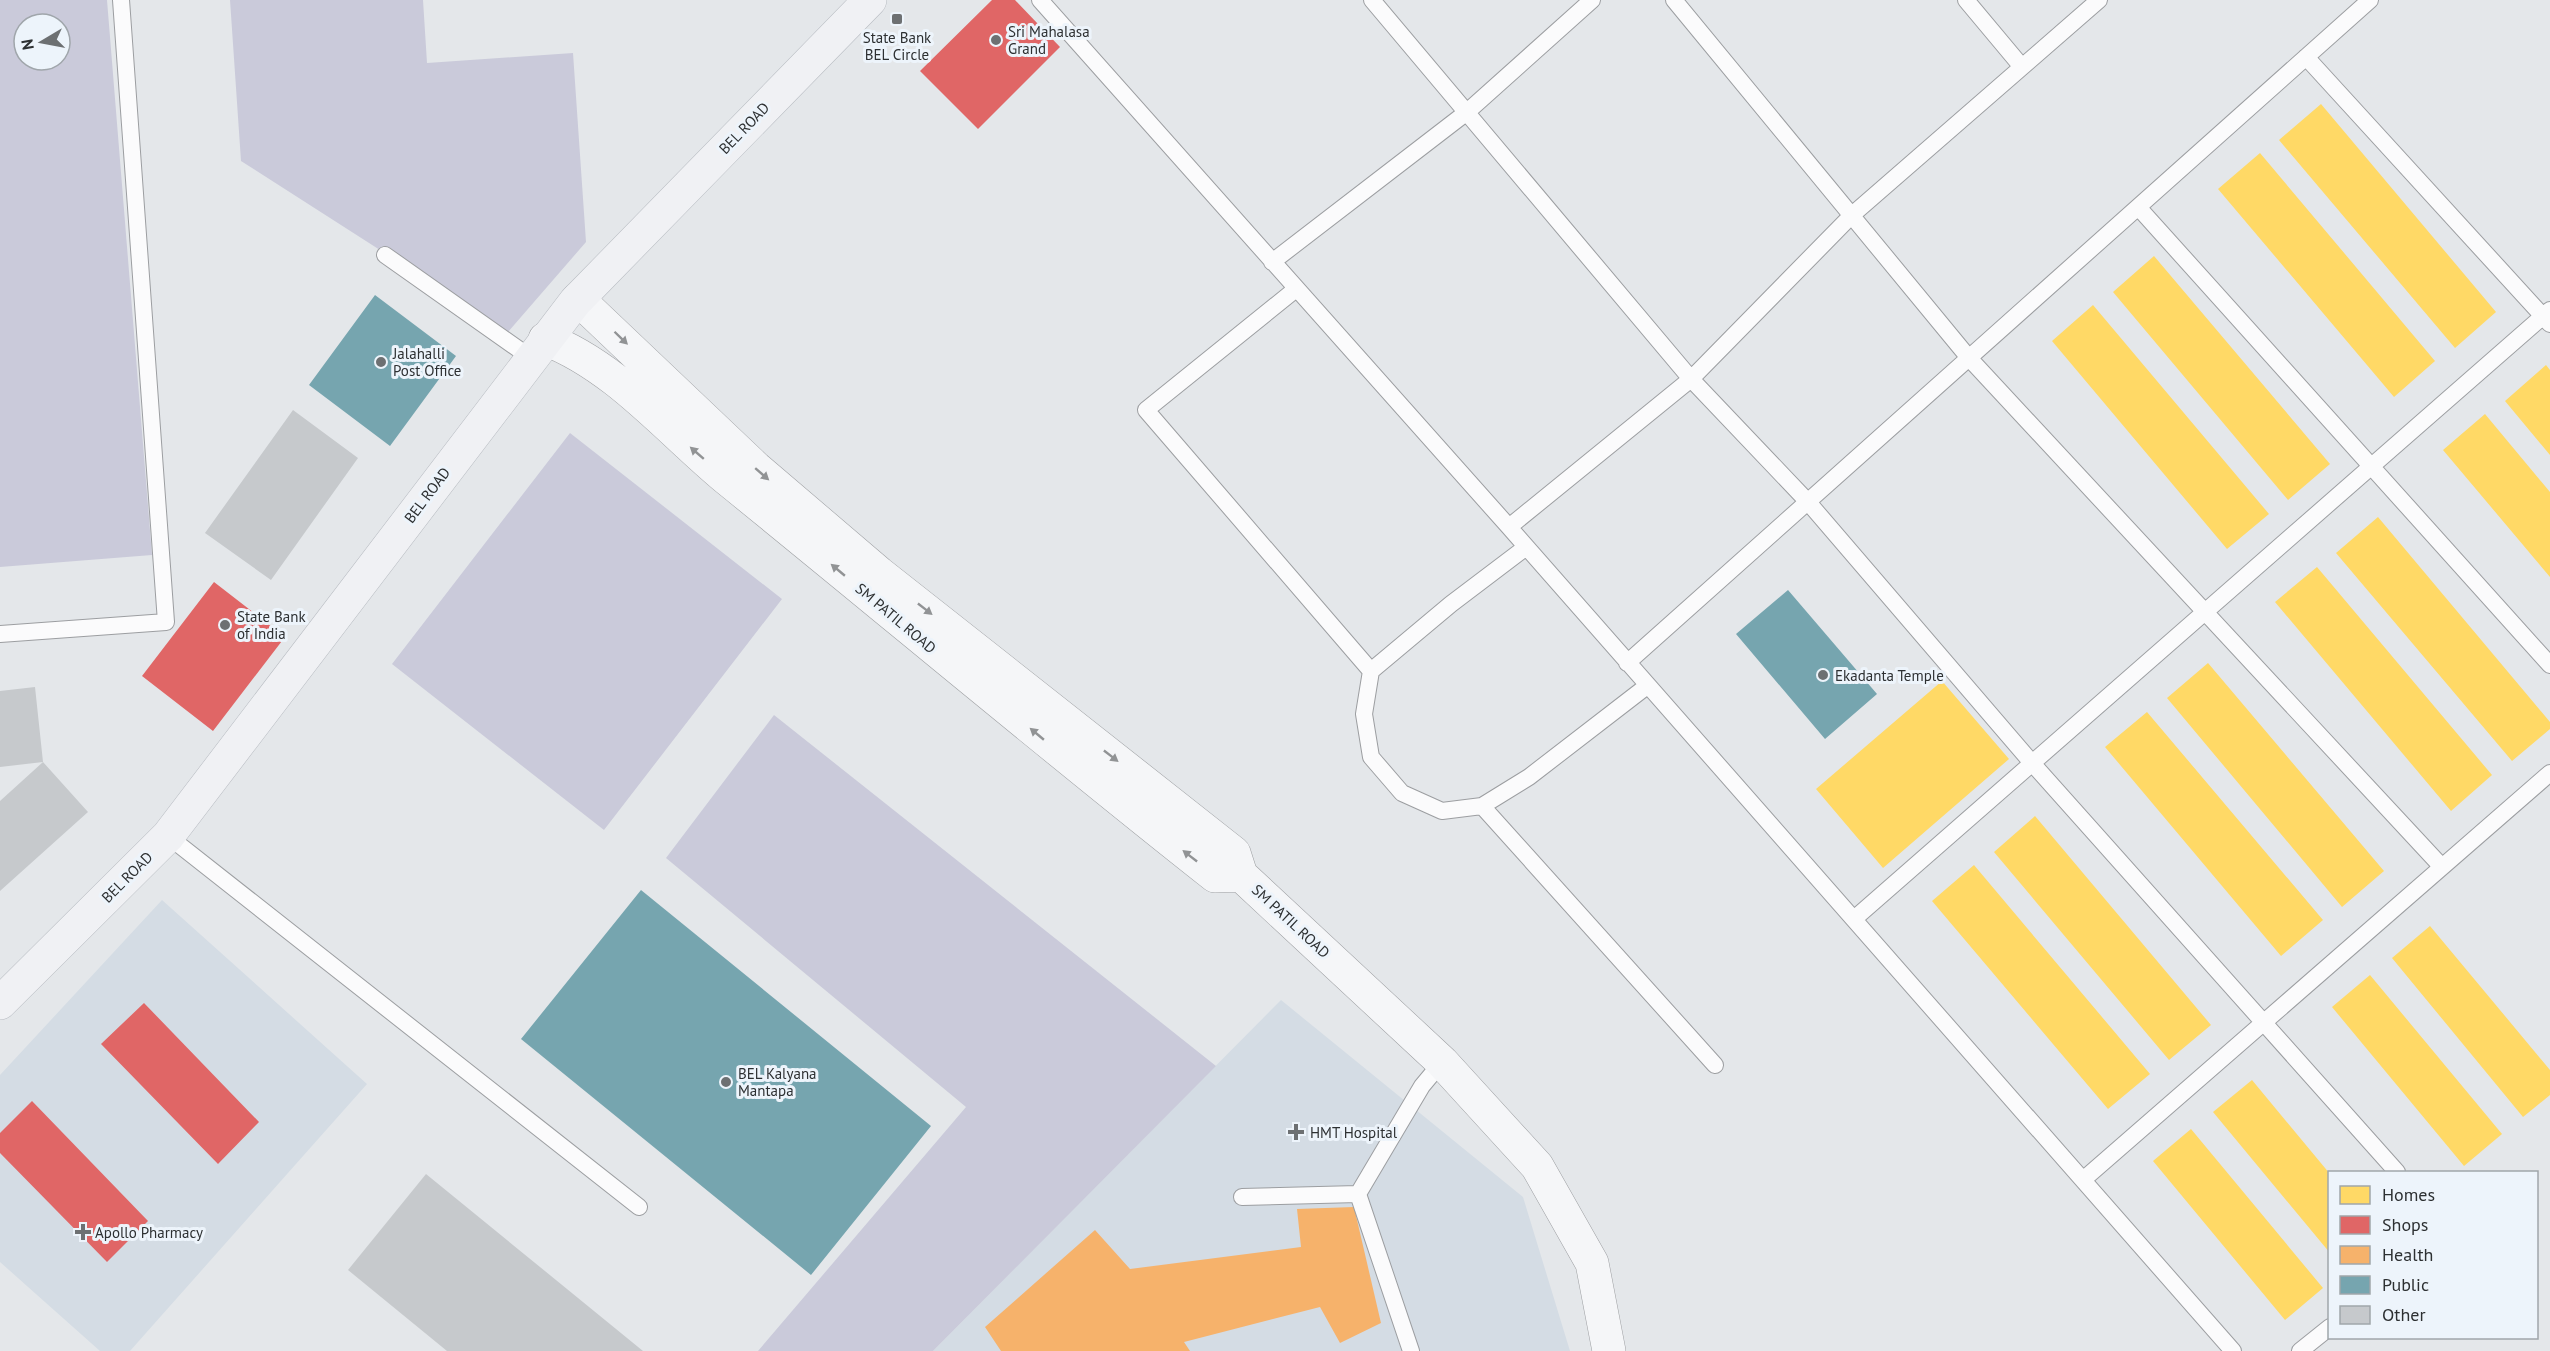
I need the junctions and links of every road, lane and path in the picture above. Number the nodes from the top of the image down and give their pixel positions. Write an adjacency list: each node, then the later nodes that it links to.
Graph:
1 (121, 0): 28 (lane)
2 (870, 0): 18 (main road, BEL ROAD)
3 (1040, 0): 16 (lane)
4 (1372, 0): 12 (lane)
5 (1592, 0): 12 (lane)
6 (1674, 0): 14 (lane)
7 (1966, 0): 11 (lane)
8 (2098, 0): 11 (lane)
9 (2370, 0): 10 (lane)
10 (2306, 57): 13 (lane); 19 (lane)
11 (2022, 67): 14 (lane)
12 (1467, 112): 16 (lane); 22 (lane)
13 (2138, 207): 21 (lane); 23 (lane)
14 (1852, 215): 21 (lane); 22 (lane)
15 (385, 255): 20 (lane)
16 (1272, 262): 17 (lane)
17 (1296, 289): 25 (lane); 31 (lane)
18 (578, 299): 20 (main road, BEL ROAD); 38 (street, SM PATIL ROAD, one-way to 38)
19 (2548, 317): 23 (lane)
20 (538, 349): 36 (main road, BEL ROAD); 38 (street, SM PATIL ROAD, one-way to 20)
21 (1969, 358): 24 (lane); 27 (lane)
22 (1691, 379): 24 (lane); 25 (lane)
23 (2373, 465): 27 (lane); 30 (lane)
24 (1808, 502): 29 (lane); 33 (lane)
25 (1509, 527): 26 (lane)
26 (1525, 548): 29 (lane); 31 (lane)
27 (2204, 612): 33 (lane); 37 (lane)
28 (0, 634)
29 (1627, 663): 32 (lane)
30 (2550, 665)
31 (1371, 671): 35 (lane)
32 (1647, 686): 35 (lane); 39 (lane)
33 (2032, 763): 39 (lane); 41 (lane)
34 (2550, 773): 37 (lane)
35 (1482, 806): 43 (lane)
36 (168, 836): 40 (main road, BEL ROAD); 48 (lane)
37 (2442, 867): 41 (lane)
38 (1241, 875): 42 (street, SM PATIL ROAD)
39 (1854, 919): 45 (lane)
40 (0, 1004)
41 (2264, 1022): 44 (lane); 45 (lane)
42 (1442, 1062): 46 (lane); 51 (street, SM PATIL ROAD)
43 (1715, 1065)
44 (2395, 1171)
45 (2085, 1179): 52 (lane)
46 (1358, 1194): 47 (lane); 50 (lane)
47 (1242, 1197)
48 (639, 1207)
49 (2328, 1329): 53 (lane)
50 (1412, 1351)
51 (1609, 1351)
52 (2233, 1351)
53 (2300, 1351)

